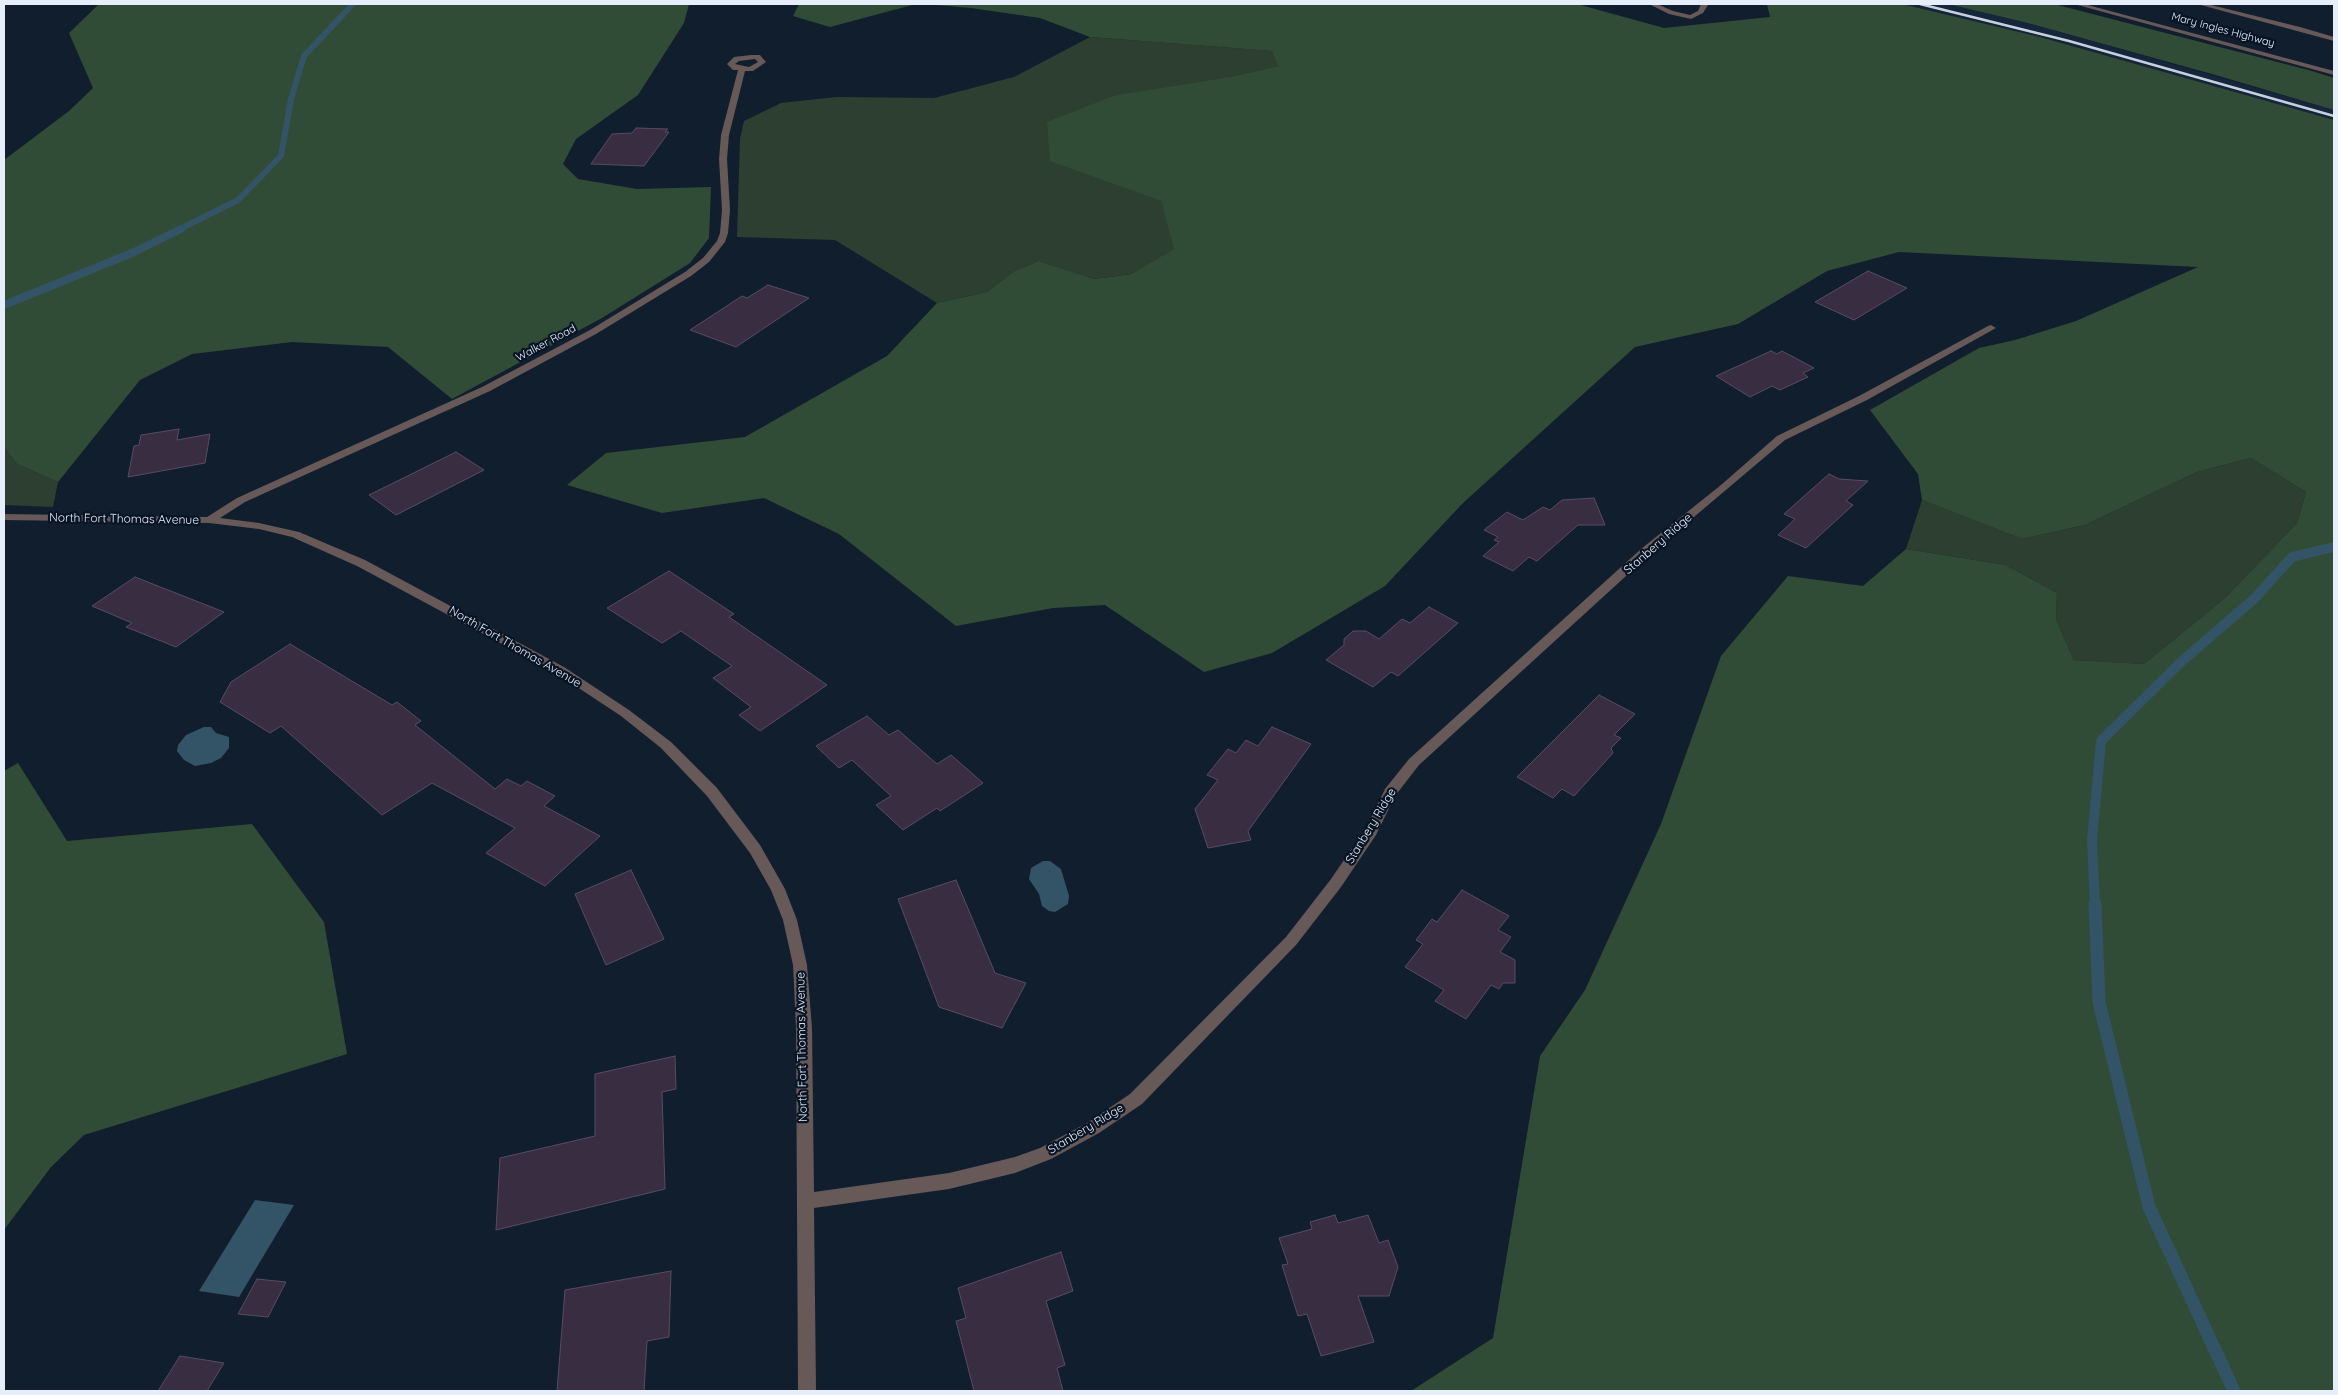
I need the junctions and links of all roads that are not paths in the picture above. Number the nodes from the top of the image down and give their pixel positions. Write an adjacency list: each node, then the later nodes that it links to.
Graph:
1 (1652, 4): 2 (street)
2 (1704, 4)
3 (2077, 4): 7 (street, Mary Ingles Highway)
4 (2200, 4): 5 (street)
5 (2334, 40)
6 (742, 69): 10 (street, Walker Road)
7 (2334, 73)
8 (1991, 328): 11 (street, Stanbery Ridge)
9 (4, 517): 10 (street, North Fort Thomas Avenue)
10 (209, 520): 11 (street, North Fort Thomas Avenue)
11 (804, 1201): 12 (street, North Fort Thomas Avenue)
12 (807, 1391)

